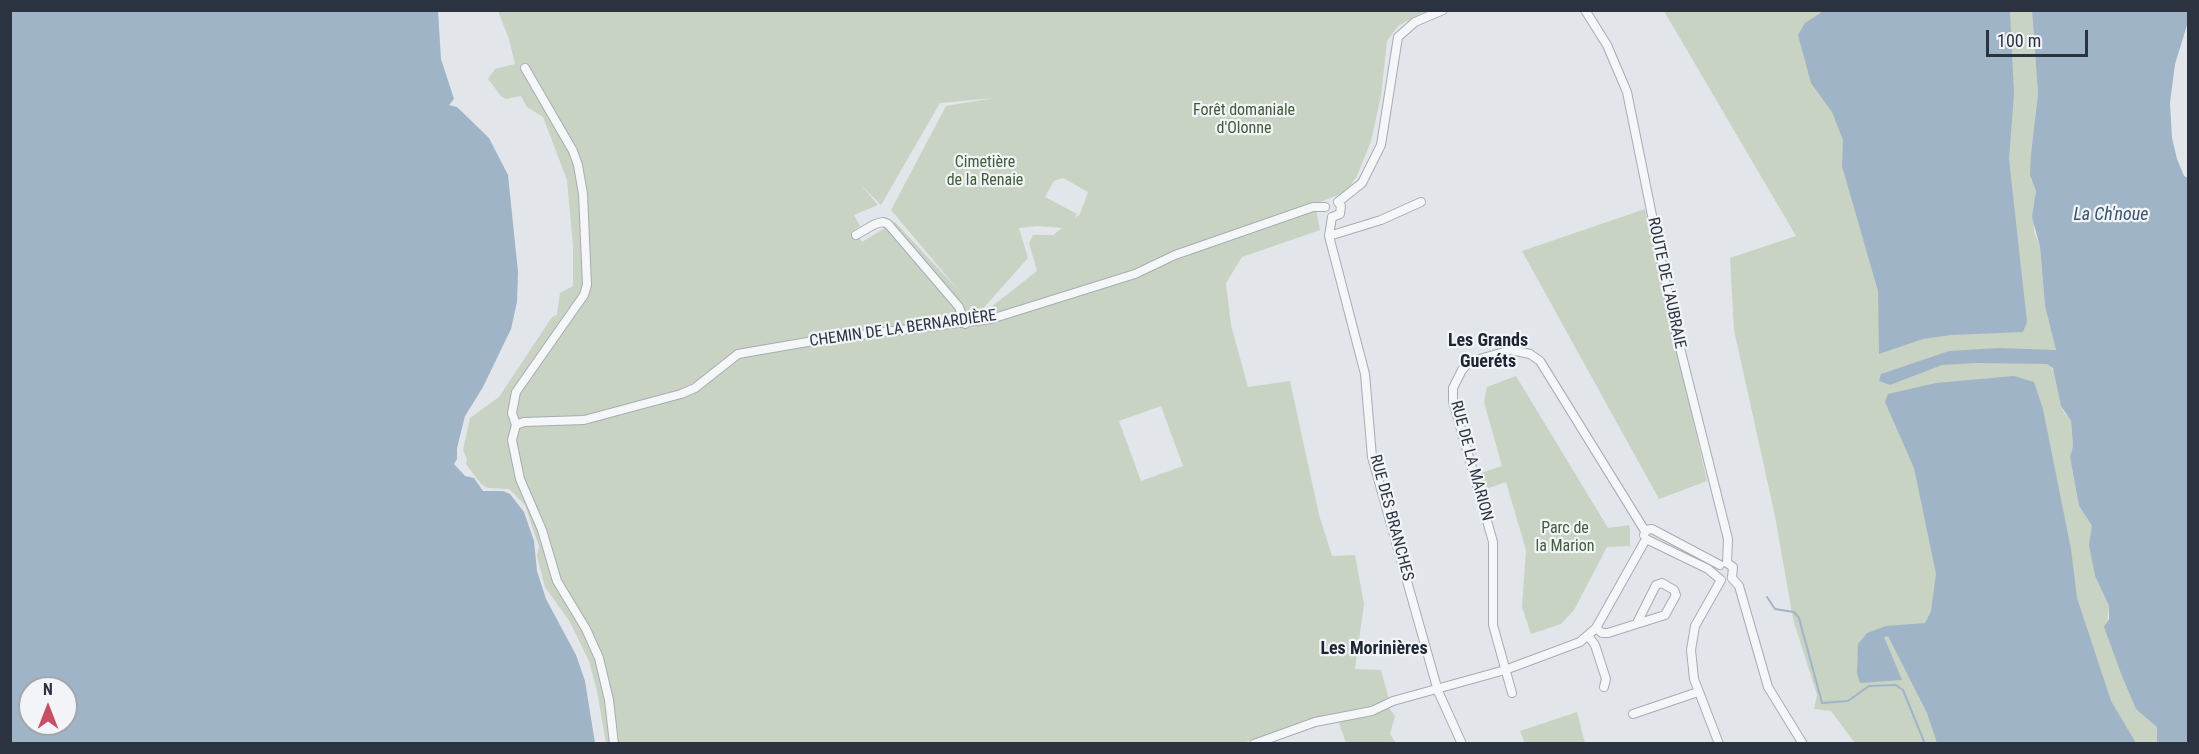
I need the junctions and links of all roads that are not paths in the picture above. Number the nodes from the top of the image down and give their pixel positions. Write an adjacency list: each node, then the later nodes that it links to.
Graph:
1 (1443, 10): 4 (street)
2 (1585, 10): 13 (street, ROUTE DE L'AUBRAIE)
3 (525, 68): 11 (street)
4 (1338, 202): 6 (street); 7 (street)
5 (1421, 202): 9 (street)
6 (1325, 207): 7 (street); 10 (street, CHEMIN DE LA BERNARDIÈRE)
7 (1332, 217): 9 (street, RUE DES BRANCHES)
8 (856, 235): 10 (street)
9 (1329, 236): 21 (street, RUE DES BRANCHES)
10 (965, 324): 11 (street, CHEMIN DE LA BERNARDIÈRE)
11 (516, 425): 25 (street)
12 (1648, 533): 13 (street); 14 (street); 17 (street); 19 (street, RUE DE LA MARION)
13 (1723, 564): 14 (street); 15 (street)
14 (1719, 577): 15 (street); 22 (street)
15 (1732, 578): 29 (street)
16 (1637, 624): 16 (street); 17 (street)
17 (1596, 628): 18 (street)
18 (1589, 637): 19 (street); 20 (street)
19 (1505, 670): 21 (street); 23 (street, RUE DE LA MARION)
20 (1604, 687)
21 (1438, 691): 26 (street); 27 (street, RUE DES BRANCHES)
22 (1698, 692): 24 (street); 28 (street)
23 (1512, 693)
24 (1633, 714)
25 (614, 744)
26 (1254, 744)
27 (1462, 744)
28 (1719, 744)
29 (1803, 744)

